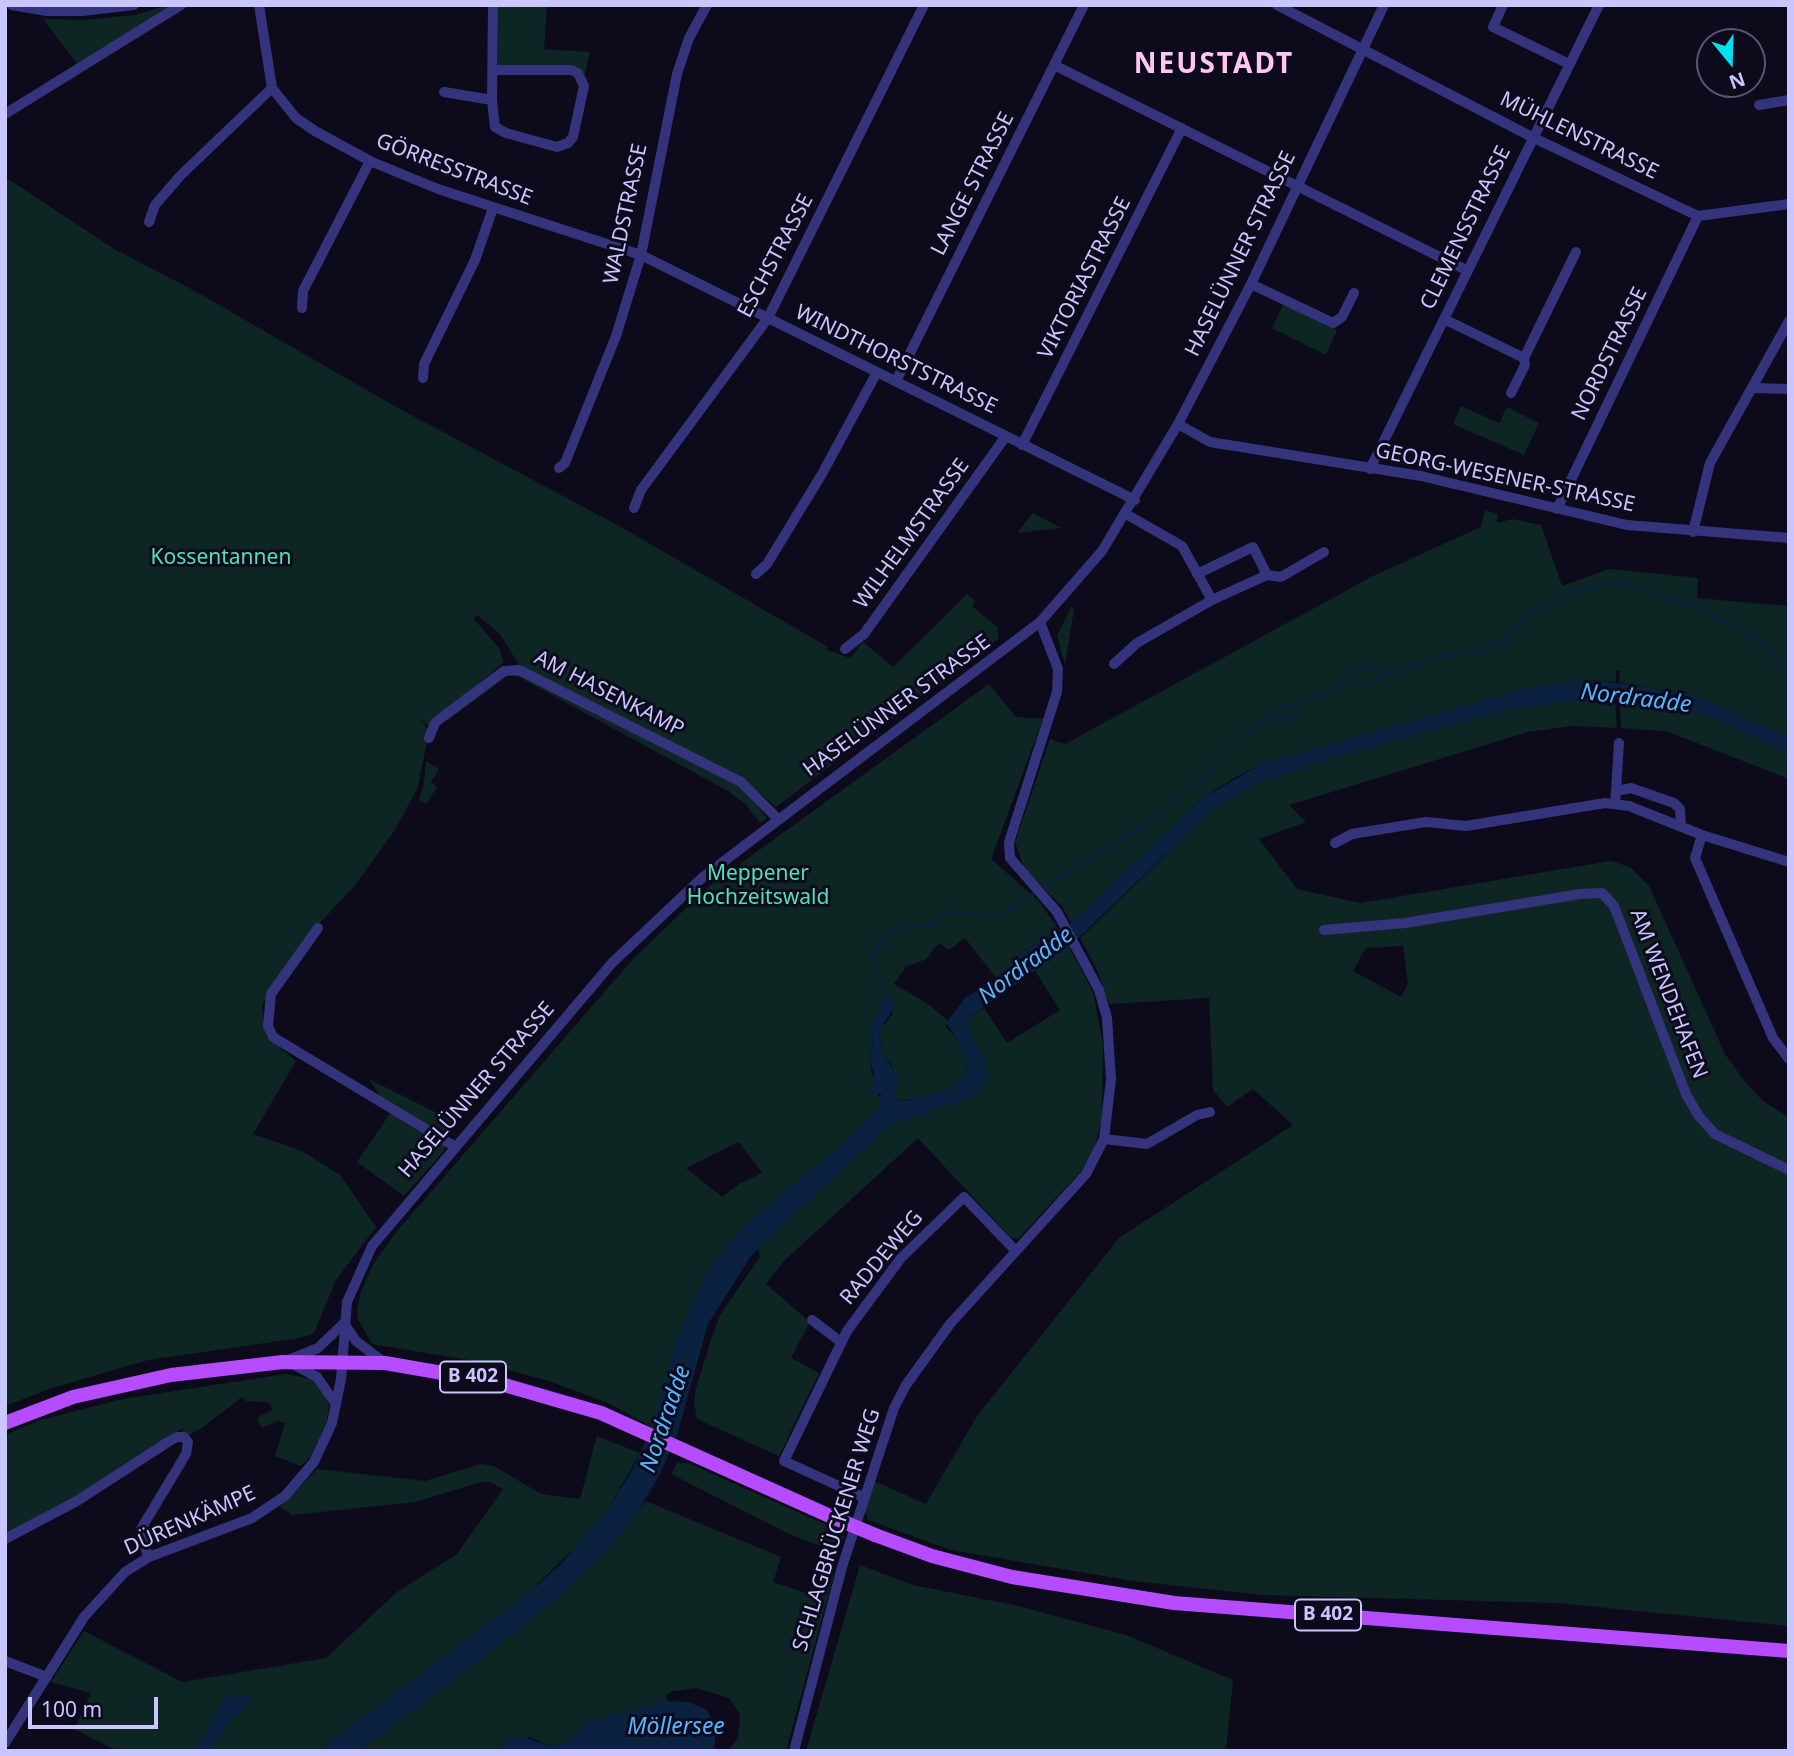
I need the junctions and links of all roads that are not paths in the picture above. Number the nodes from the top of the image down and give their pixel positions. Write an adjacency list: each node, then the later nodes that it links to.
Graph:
1 (12, 5): 2 (street)
2 (134, 5)
3 (181, 5): 22 (street)
4 (259, 5): 17 (street, GÖRRESSTRASSE)
5 (493, 5): 16 (street)
6 (707, 5): 32 (street, WALDSTRASSE)
7 (924, 5): 37 (street, ESCHSTRASSE)
8 (1084, 5): 14 (street, LANGE STRASSE)
9 (1277, 5): 13 (street, MÜHLENSTRASSE)
10 (1384, 5): 13 (street, HASELÜNNER STRASSE)
11 (1503, 5): 15 (street)
12 (1599, 5): 15 (street, CLEMENSSTRASSE)
13 (1362, 47): 24 (street, MÜHLENSTRASSE); 26 (street, HASELÜNNER STRASSE)
14 (1054, 65): 23 (street); 43 (street, LANGE STRASSE)
15 (1569, 65): 24 (street, CLEMENSSTRASSE)
16 (493, 70): 19 (street); 19 (street)
17 (272, 88): 25 (street, GÖRRESSTRASSE); 30 (street)
18 (444, 92): 19 (street)
19 (492, 100)
20 (1789, 100): 21 (street)
21 (1759, 105)
22 (5, 114)
23 (1182, 128): 26 (street); 49 (street, VIKTORIASTRASSE)
24 (1532, 136): 29 (street, MÜHLENSTRASSE); 33 (street, CLEMENSSTRASSE)
25 (370, 161): 28 (street, GÖRRESSTRASSE); 36 (street)
26 (1297, 184): 33 (street); 34 (street, HASELÜNNER STRASSE)
27 (1789, 204): 29 (street)
28 (494, 208): 32 (street, GÖRRESSTRASSE); 42 (street)
29 (1698, 216): 54 (street, NORDSTRASSE)
30 (149, 222)
31 (1576, 252): 40 (street)
32 (641, 255): 37 (street, WINDTHORSTSTRASSE); 50 (street, WALDSTRASSE)
33 (1465, 270): 38 (street, CLEMENSSTRASSE)
34 (1251, 284): 35 (street); 47 (street, HASELÜNNER STRASSE)
35 (1354, 293)
36 (302, 308)
37 (768, 318): 41 (street, WINDTHORSTSTRASSE); 53 (street, ESCHSTRASSE)
38 (1444, 319): 40 (street); 51 (street, CLEMENSSTRASSE)
39 (1789, 321): 44 (street)
40 (1524, 358): 46 (street)
41 (877, 372): 43 (street, WINDTHORSTSTRASSE); 59 (street)
42 (423, 378)
43 (896, 381): 48 (street, WINDTHORSTSTRASSE)
44 (1752, 388): 45 (street); 56 (street)
45 (1789, 390)
46 (1511, 393)
47 (1178, 424): 51 (street, GEORG-WESENER-STRASSE); 52 (street, HASELÜNNER STRASSE)
48 (1006, 436): 49 (street, WINDTHORSTSTRASSE); 64 (street, WILHELMSTRASSE)
49 (1022, 445): 52 (street, WINDTHORSTSTRASSE)
50 (559, 468)
51 (1370, 469): 54 (street, GEORG-WESENER-STRASSE)
52 (1135, 500): 55 (street, HASELÜNNER STRASSE)
53 (634, 508)
54 (1556, 509): 56 (street, GEORG-WESENER-STRASSE)
55 (1126, 514): 60 (street); 63 (street, HASELÜNNER STRASSE)
56 (1693, 532): 57 (street, GEORG-WESENER-STRASSE)
57 (1789, 538)
58 (1324, 552): 61 (street)
59 (756, 574)
60 (1197, 574): 61 (street); 62 (street)
61 (1267, 575): 62 (street)
62 (1212, 600): 65 (street)
63 (1040, 622): 70 (street, HASELÜNNER STRASSE); 79 (street, SCHLAGBRÜCKENER WEG)
64 (845, 649)
65 (1114, 664)
66 (429, 738): 70 (street, AM HASENKAMP)
67 (1619, 743): 68 (street)
68 (1616, 791): 69 (street); 71 (street)
69 (1615, 804): 71 (street); 73 (street)
70 (777, 818): 80 (street, HASELÜNNER STRASSE)
71 (1681, 826): 72 (street)
72 (1702, 835): 74 (street); 77 (street)
73 (1335, 843)
74 (1789, 862)
75 (318, 928): 80 (street)
76 (1324, 930): 81 (street, AM WENDEHAFEN)
77 (1789, 1059)
78 (1210, 1112): 79 (street)
79 (1104, 1139): 82 (street, SCHLAGBRÜCKENER WEG)
80 (454, 1146): 84 (street, HASELÜNNER STRASSE)
81 (1789, 1170)
82 (1015, 1250): 85 (street, RADDEWEG); 91 (street, SCHLAGBRÜCKENER WEG)
83 (812, 1320): 85 (street)
84 (344, 1323): 86 (street, HASELÜNNER STRASSE); 87 (street); 88 (street)
85 (841, 1342): 91 (street, RADDEWEG)
86 (342, 1360): 87 (main road, B 402); 88 (main road, B 402); 89 (street, DÜRENKÄMPE)
87 (286, 1362): 89 (street); 90 (main road, B 402)
88 (385, 1363): 94 (main road, B 402, bridge)
89 (335, 1403): 93 (street, DÜRENKÄMPE)
90 (5, 1423)
91 (863, 1497): 98 (street, SCHLAGBRÜCKENER WEG)
92 (5, 1539): 93 (street)
93 (149, 1557): 96 (street, DÜRENKÄMPE)
94 (1789, 1651)
95 (5, 1661): 96 (street)
96 (47, 1676): 97 (street, DÜRENKÄMPE)
97 (5, 1743)
98 (794, 1751)

